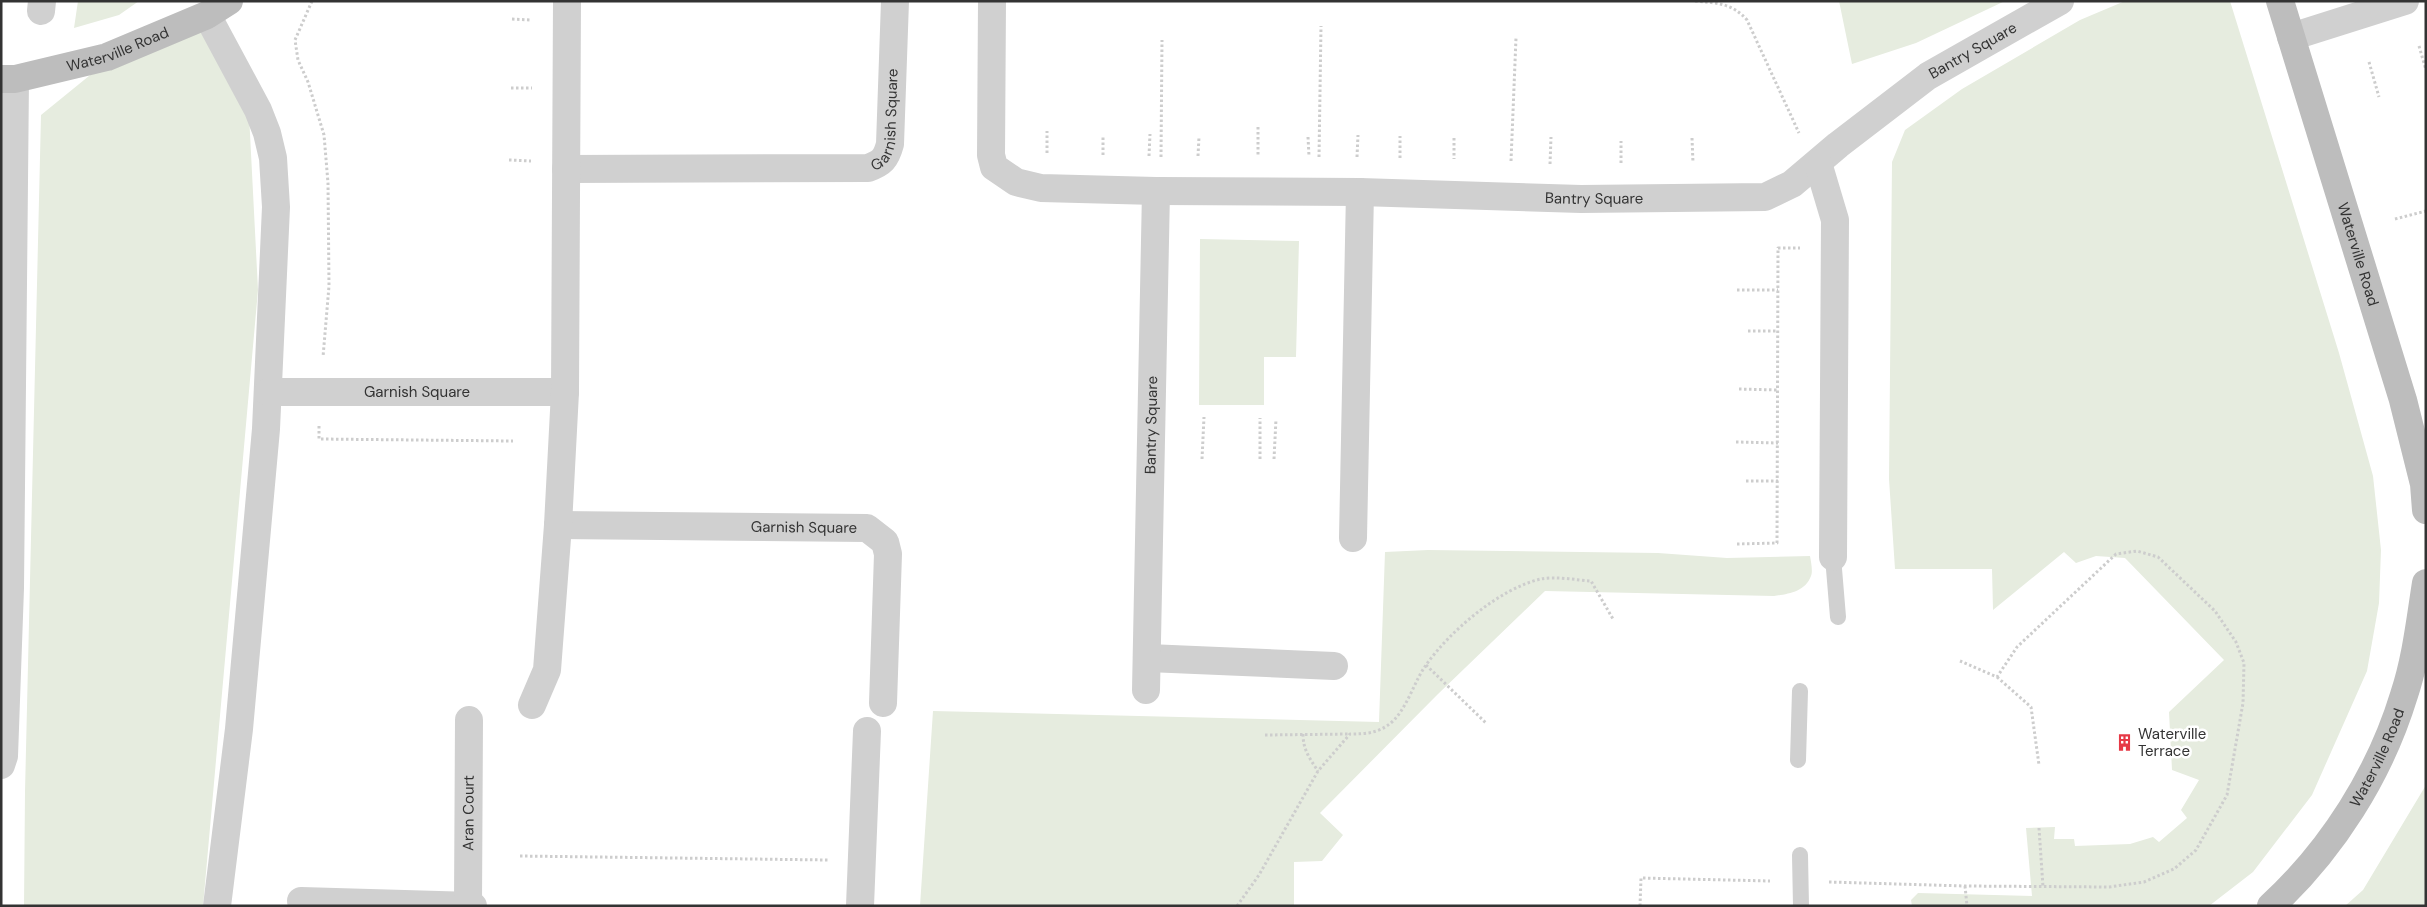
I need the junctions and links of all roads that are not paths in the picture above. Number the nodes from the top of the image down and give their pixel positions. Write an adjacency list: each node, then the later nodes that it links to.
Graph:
1 (567, 1): 11 (street)
2 (895, 1): 11 (street, Garnish Square)
3 (992, 1): 12 (street, Bantry Square)
4 (2060, 1): 10 (street, Bantry Square)
5 (2280, 1): 8 (street, Waterville Road)
6 (2405, 1): 8 (street)
7 (218, 8): 9 (street, Waterville Road); 14 (street)
8 (2292, 37): 16 (street, Waterville Road)
9 (8, 79): 21 (street)
10 (1818, 163): 13 (street, Bantry Square); 19 (street)
11 (566, 169): 15 (street)
12 (1156, 191): 13 (street, Bantry Square); 23 (street, Bantry Square)
13 (1360, 192): 18 (street)
14 (268, 392): 15 (street, Garnish Square); 35 (street)
15 (565, 392): 17 (street)
16 (2426, 510)
17 (558, 525): 27 (street, Garnish Square); 28 (street)
18 (1353, 538)
19 (1834, 556): 22 (lane)
20 (2426, 583): 40 (street, Waterville Road)
21 (6, 588): 32 (street)
22 (1838, 617)
23 (1148, 658): 24 (street); 25 (street, Bantry Square)
24 (1334, 666)
25 (1146, 690)
26 (1800, 691): 31 (lane)
27 (883, 703)
28 (532, 705)
29 (470, 720): 36 (street, Aran Court)
30 (867, 731): 38 (street)
31 (1798, 760)
32 (1, 765)
33 (1800, 855): 39 (lane)
34 (301, 902): 36 (street)
35 (217, 906)
36 (468, 906): 37 (street)
37 (473, 906)
38 (860, 906)
39 (1801, 906)
40 (2271, 906)

